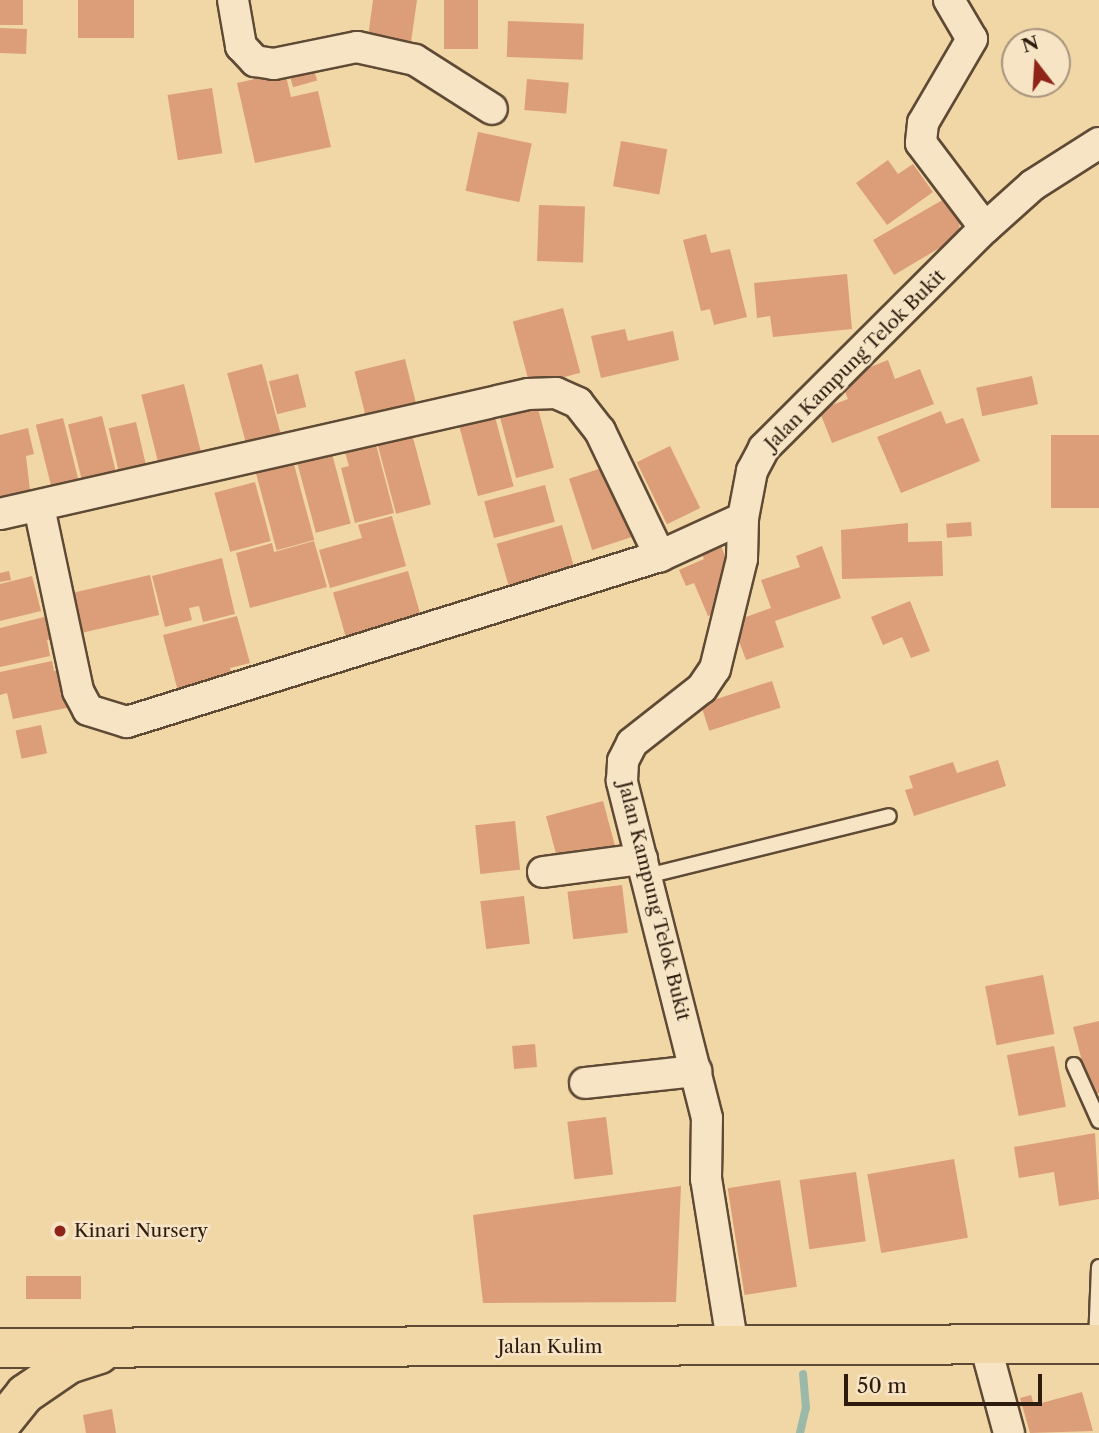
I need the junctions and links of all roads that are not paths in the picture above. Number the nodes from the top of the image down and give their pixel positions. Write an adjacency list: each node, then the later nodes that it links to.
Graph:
1 (233, 0): 3 (street)
2 (949, 0): 5 (street)
3 (492, 109)
4 (1099, 143): 5 (street, Jalan Kampung Telok Bukit)
5 (985, 228): 8 (street, Jalan Kampung Telok Bukit)
6 (39, 507): 7 (street); 9 (street); 9 (street)
7 (0, 514)
8 (743, 518): 9 (street); 11 (street, Jalan Kampung Telok Bukit)
9 (660, 556)
10 (889, 816): 11 (lane)
11 (645, 868): 12 (street); 14 (street, Jalan Kampung Telok Bukit)
12 (543, 872)
13 (1074, 1065): 16 (lane)
14 (696, 1071): 15 (street); 20 (street, Jalan Kampung Telok Bukit)
15 (585, 1083)
16 (1099, 1121)
17 (1099, 1267): 19 (lane)
18 (985, 1344): 19 (main road, Jalan Kulim); 20 (main road, Jalan Kulim); 24 (street)
19 (1097, 1344)
20 (733, 1347): 22 (main road, Jalan Kulim)
21 (0, 1348): 22 (main road, Jalan Kulim)
22 (118, 1348): 23 (main road)
23 (0, 1425)
24 (1009, 1433)

